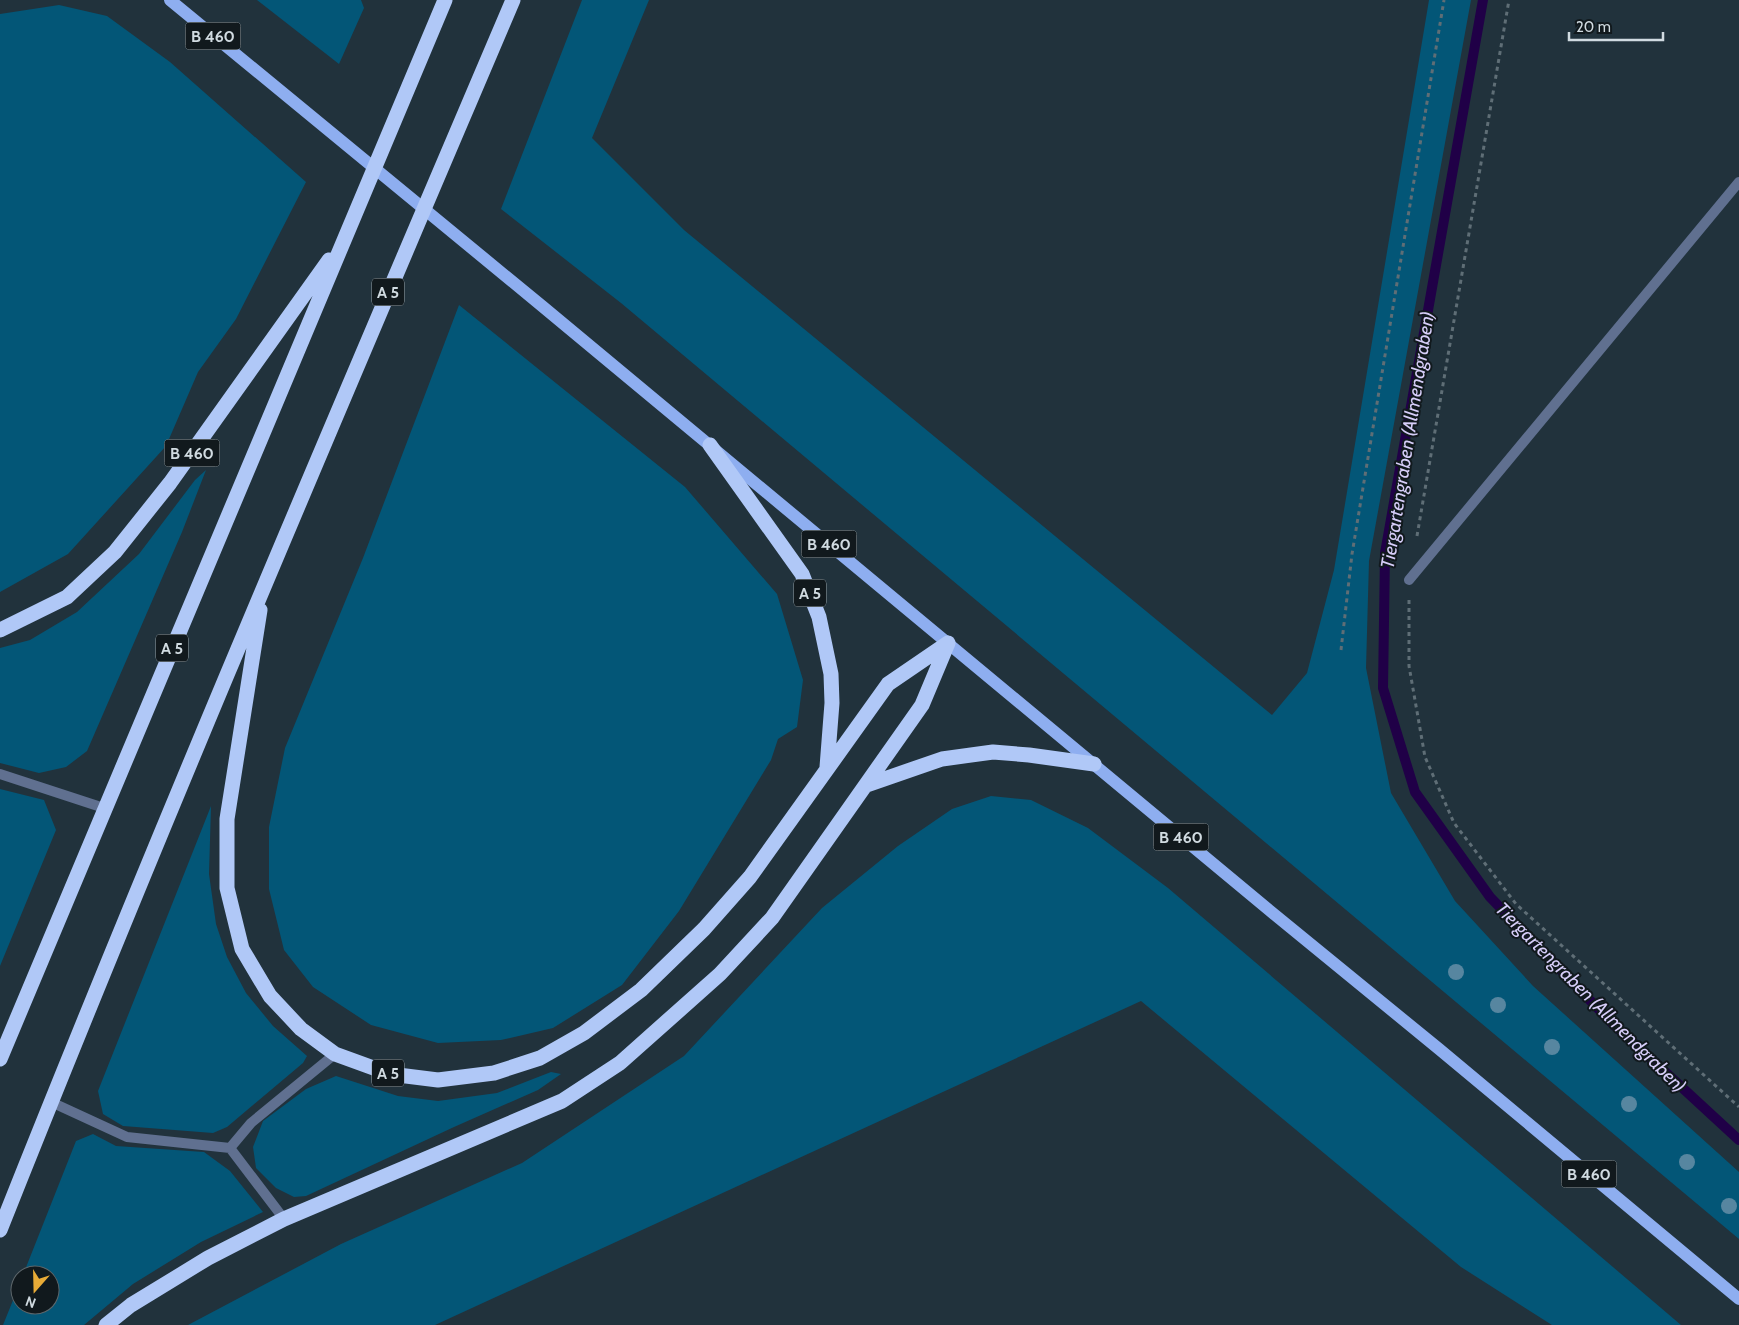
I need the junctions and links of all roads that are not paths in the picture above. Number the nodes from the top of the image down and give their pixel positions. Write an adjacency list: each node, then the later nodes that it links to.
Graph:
1 (170, 0): 6 (main road, B 460)
2 (445, 0): 5 (highway, A 5)
3 (513, 0): 8 (highway, A 5)
4 (1739, 182): 7 (lane)
5 (346, 237): 9 (highway, B 460); 15 (highway, A 5)
6 (710, 445): 10 (main road, B 460); 12 (highway, A 5)
7 (1409, 580)
8 (264, 584): 16 (highway, A 5); 18 (highway, A 5)
9 (0, 630)
10 (948, 643): 11 (main road, B 460); 12 (highway, A 5); 14 (highway)
11 (1094, 764): 14 (highway); 22 (main road, B 460)
12 (826, 768): 16 (highway, A 5)
13 (0, 774): 15 (lane)
14 (866, 785): 20 (highway)
15 (104, 808): 17 (highway, A 5)
16 (335, 1054): 19 (lane)
17 (0, 1059)
18 (51, 1102): 19 (lane); 21 (highway, A 5)
19 (230, 1148): 20 (lane)
20 (284, 1219): 23 (highway)
21 (0, 1230)
22 (1739, 1299)
23 (106, 1325)

